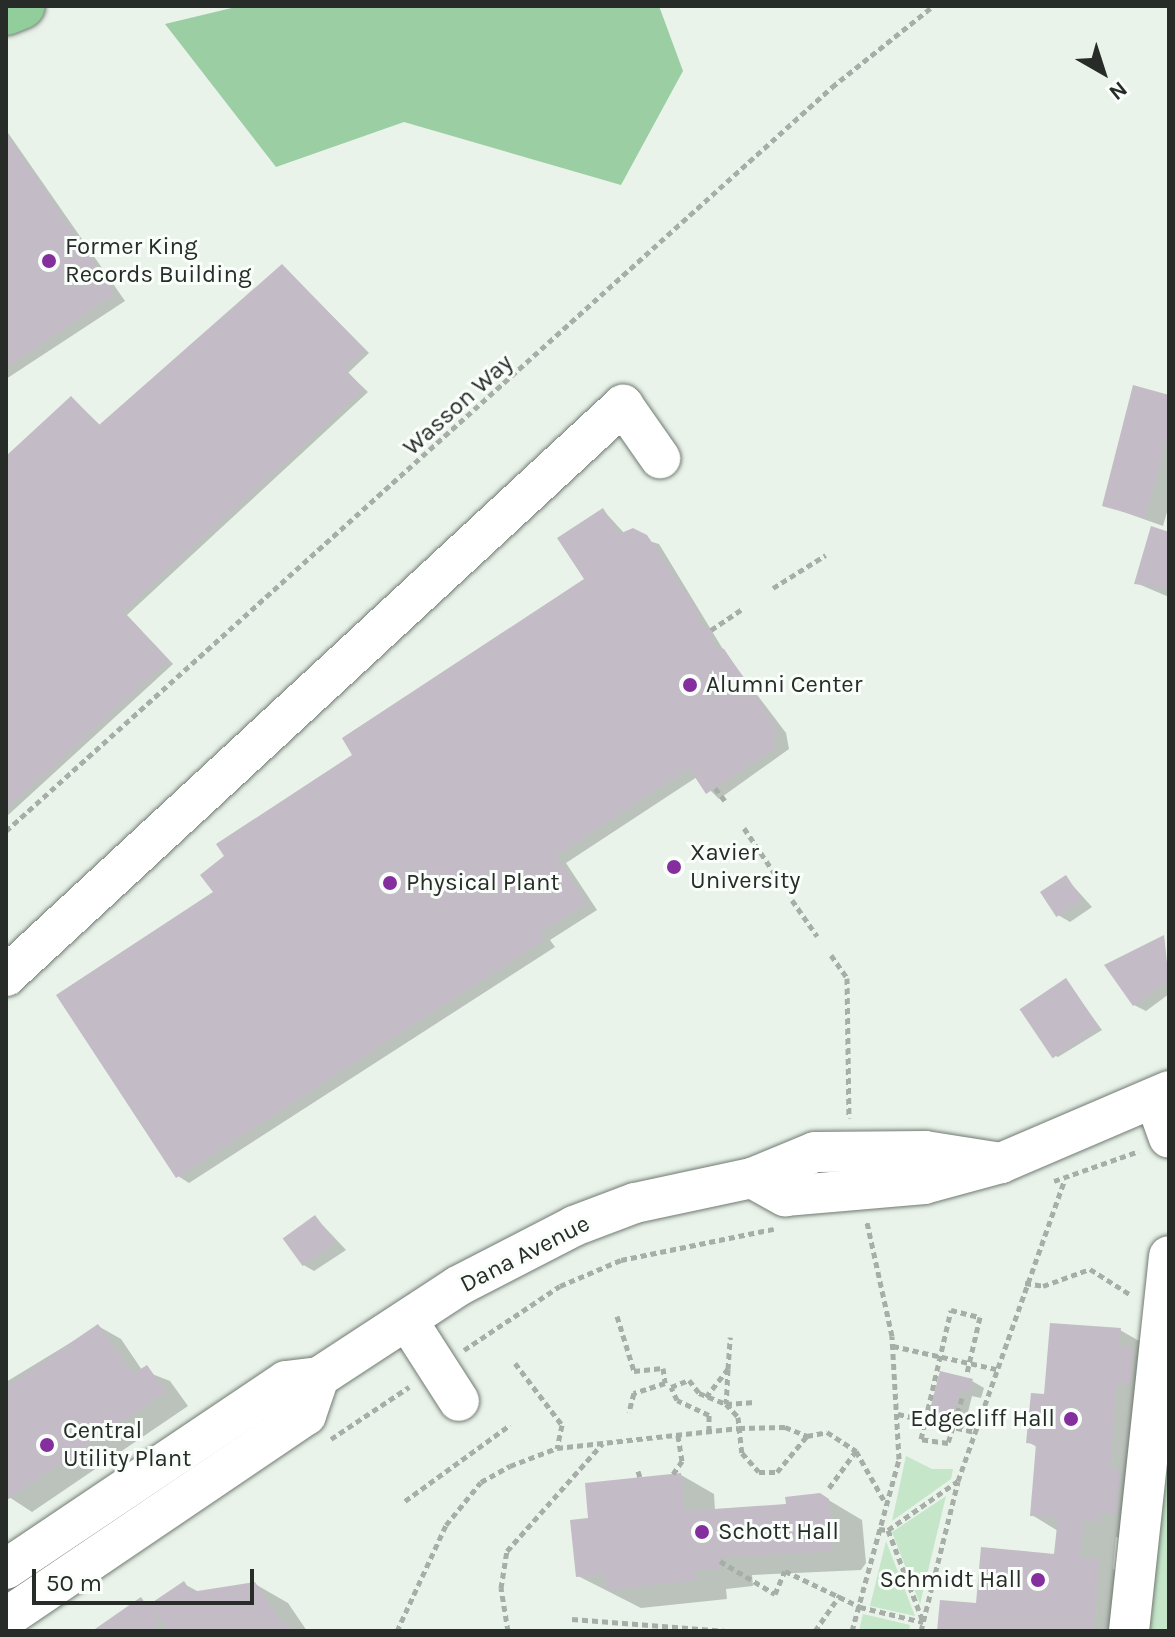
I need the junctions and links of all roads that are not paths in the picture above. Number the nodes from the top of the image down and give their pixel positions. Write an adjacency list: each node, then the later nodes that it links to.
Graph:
1 (23, 6): 2 (highway)
2 (6, 13)
3 (660, 458): 4 (street)
4 (6, 976)
5 (1162, 1095): 6 (street); 8 (street, Dana Avenue)
6 (1169, 1138)
7 (1169, 1256): 13 (street)
8 (407, 1320): 9 (street, Dana Avenue); 10 (street)
9 (319, 1377): 11 (street, Dana Avenue); 12 (street)
10 (459, 1401)
11 (6, 1569)
12 (6, 1618)
13 (1129, 1631)

